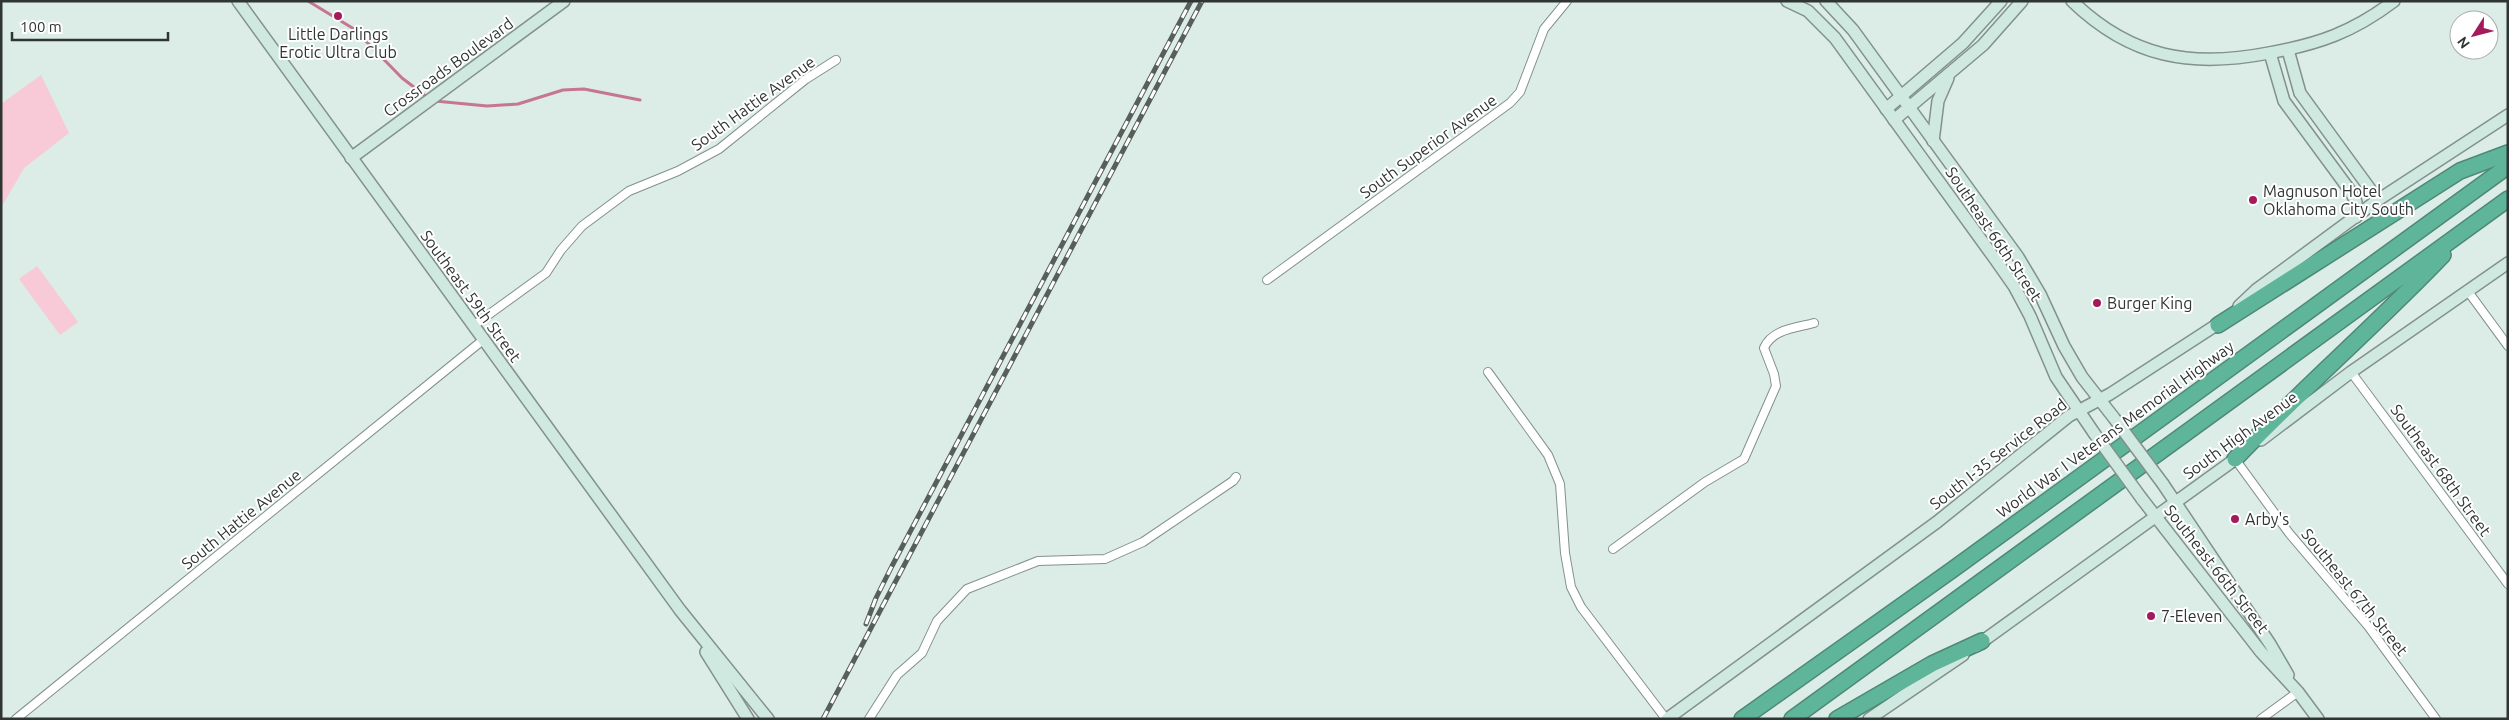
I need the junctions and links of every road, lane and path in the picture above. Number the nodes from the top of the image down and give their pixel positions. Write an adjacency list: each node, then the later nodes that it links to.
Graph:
1 (238, 1): 21 (main road, Southeast 59th Street)
2 (564, 1): 21 (main road, Crossroads Boulevard)
3 (1566, 1): 28 (street, South Superior Avenue)
4 (1787, 1): 16 (main road, Southeast 66th Street)
5 (1826, 1): 14 (main road, Southeast 66th Street)
6 (2001, 1): 14 (main road)
7 (2022, 1): 13 (main road)
8 (2072, 1): 11 (main road)
9 (2394, 1): 10 (main road)
10 (2288, 50): 11 (main road); 24 (main road)
11 (2270, 53): 25 (main road)
12 (836, 60): 32 (street, South Hattie Avenue)
13 (1952, 72): 15 (main road); 19 (main road)
14 (1901, 96): 15 (main road, Southeast 66th Street); 16 (main road)
15 (1910, 108): 18 (main road); 19 (main road, Southeast 66th Street)
16 (1886, 109): 18 (main road, Southeast 66th Street)
17 (2508, 115): 24 (main road, South I-35 Service Road)
18 (1894, 120): 38 (main road, Southeast 66th Street)
19 (1933, 141): 37 (main road, Southeast 66th Street)
20 (2508, 153): 31 (highway)
21 (351, 158): 32 (main road, Southeast 59th Street)
22 (2508, 166): 53 (highway, World War I Veterans Memorial Highway)
23 (2508, 199): 26 (highway)
24 (2378, 200): 25 (main road, South I-35 Service Road)
25 (2356, 217): 31 (main road, South I-35 Service Road)
26 (2468, 228): 39 (highway); 54 (highway)
27 (2508, 263): 29 (main road, South High Avenue)
28 (1267, 280)
29 (2466, 290): 34 (street); 36 (main road, South High Avenue)
30 (1814, 323): 43 (street)
31 (2218, 325): 37 (main road, South I-35 Service Road)
32 (473, 326): 33 (main road, Southeast 59th Street)
33 (483, 340): 45 (main road, Southeast 59th Street); 48 (street, South Hattie Avenue)
34 (2508, 346)
35 (1488, 372): 52 (street)
36 (2352, 372): 39 (main road, South High Avenue); 44 (street, Southeast 68th Street)
37 (2100, 399): 38 (main road, South I-35 Service Road); 41 (main road, Southeast 66th Street, bridge)
38 (2078, 411): 42 (main road, Southeast 66th Street, bridge); 52 (main road, South I-35 Service Road)
39 (2235, 459): 41 (main road, South High Avenue); 59 (street, Southeast 67th Street)
40 (1236, 477): 51 (street)
41 (2175, 503): 42 (main road, South High Avenue); 47 (main road, Southeast 66th Street)
42 (2156, 516): 46 (main road, South High Avenue); 47 (main road, Southeast 66th Street)
43 (1613, 548)
44 (2508, 584)
45 (680, 610): 49 (main road, Southeast 59th Street); 50 (main road, Southeast 59th Street)
46 (1982, 641): 55 (highway); 56 (main road, South High Avenue)
47 (2298, 692): 57 (street); 58 (main road, Southeast 66th Street)
48 (16, 719)
49 (748, 719)
50 (768, 719)
51 (869, 719)
52 (1666, 719)
53 (1742, 719)
54 (1792, 719)
55 (1837, 719)
56 (1869, 719)
57 (2261, 719)
58 (2318, 719)
59 (2436, 719)

